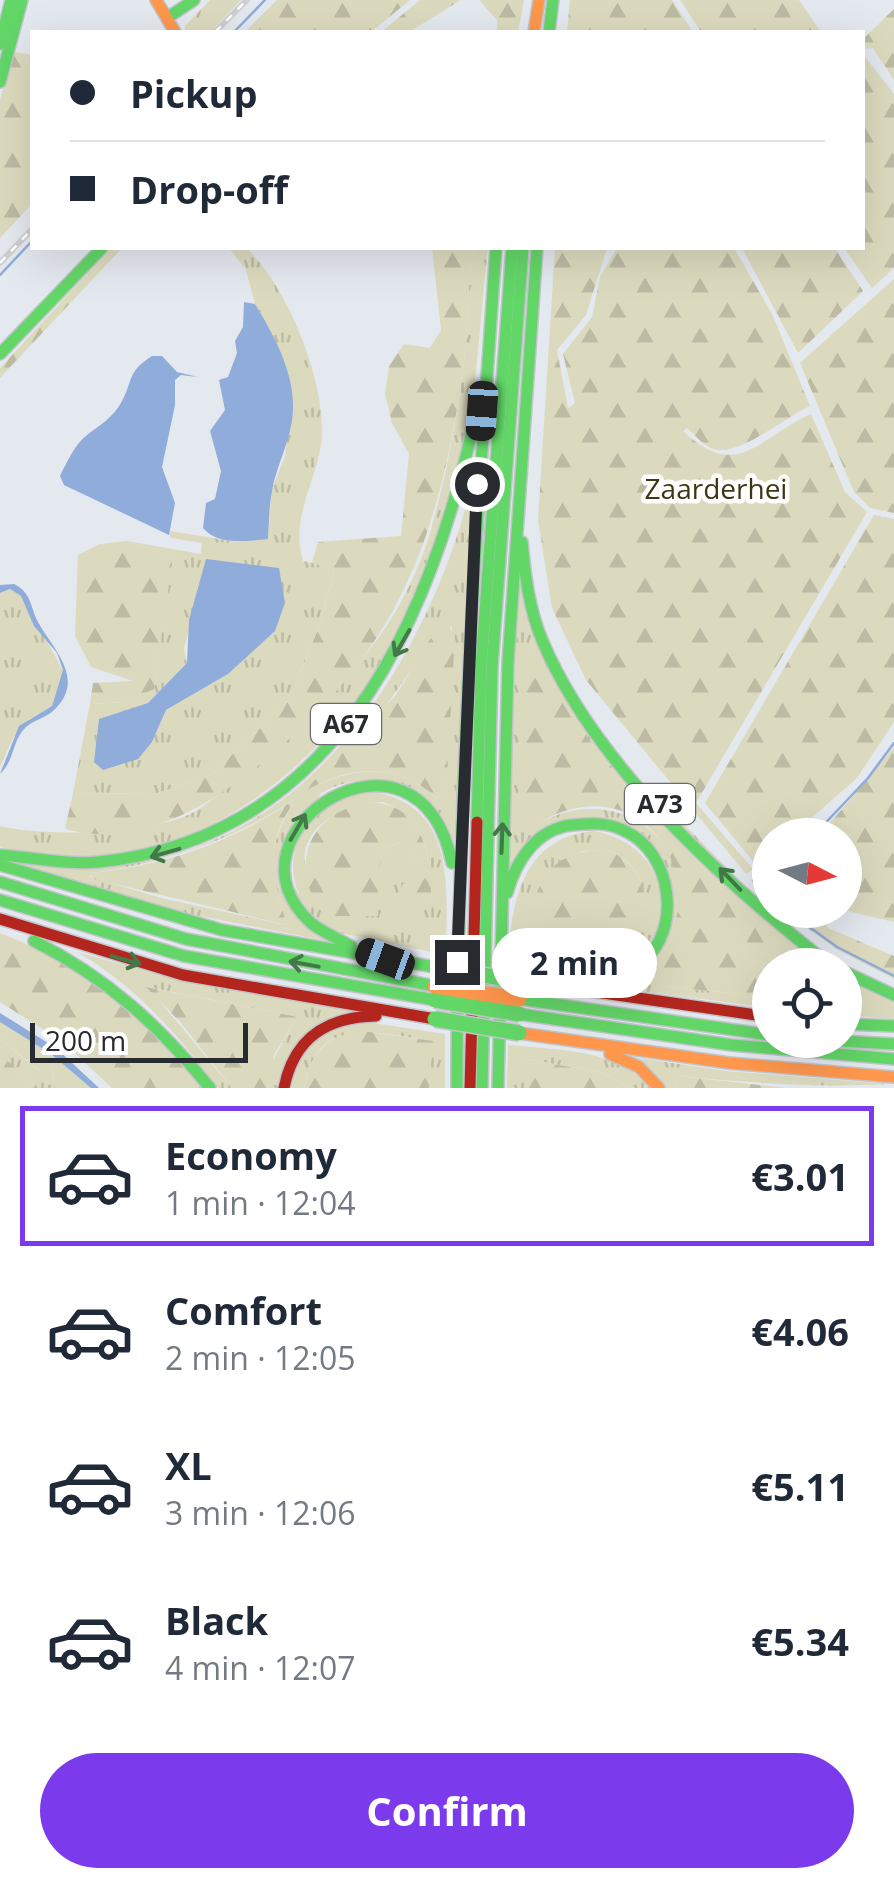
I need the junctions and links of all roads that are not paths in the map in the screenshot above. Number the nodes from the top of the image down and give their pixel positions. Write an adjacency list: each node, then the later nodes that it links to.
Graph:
1 (12, 0): 10 (main road)
2 (22, 0): 11 (main road)
3 (156, 0): 7 (main road)
4 (194, 0): 7 (main road)
5 (539, 0): 8 (main road)
6 (555, 0): 9 (main road)
7 (171, 25)
8 (534, 30)
9 (552, 30)
10 (0, 44)
11 (0, 82)
12 (100, 250): 18 (main road)
13 (496, 250): 17 (main road, A67)
14 (512, 250): 47 (main road)
15 (524, 250): 48 (main road)
16 (537, 250): 19 (main road)
17 (486, 338): 20 (main road, A67, one-way to 20); 23 (main road, A67)
18 (0, 354)
19 (521, 448): 26 (main road, one-way to 19); 27 (main road, A73, one-way to 19)
20 (0, 855)
21 (0, 865): 28 (main road)
22 (0, 882): 31 (main road, one-way to 22)
23 (457, 897): 28 (main road, one-way to 23); 46 (main road, A67)
24 (0, 900): 31 (main road)
25 (0, 921): 35 (main road, one-way to 35); 44 (main road)
26 (499, 936): 30 (main road); 49 (main road)
27 (807, 948)
28 (385, 959): 30 (main road, bridge)
29 (862, 980): 32 (main road)
30 (554, 986): 34 (main road)
31 (435, 993): 33 (main road, bridge)
32 (894, 994)
33 (519, 1006): 38 (main road); 42 (main road)
34 (752, 1014)
35 (435, 1019): 40 (main road, bridge); 45 (main road)
36 (862, 1025): 37 (main road)
37 (894, 1026)
38 (752, 1033)
39 (862, 1042): 41 (main road)
40 (583, 1044): 43 (main road); 50 (main road)
41 (894, 1044)
42 (894, 1059)
43 (894, 1077)
44 (210, 1088)
45 (284, 1088)
46 (455, 1088)
47 (470, 1088)
48 (482, 1088)
49 (498, 1088)
50 (658, 1088)

